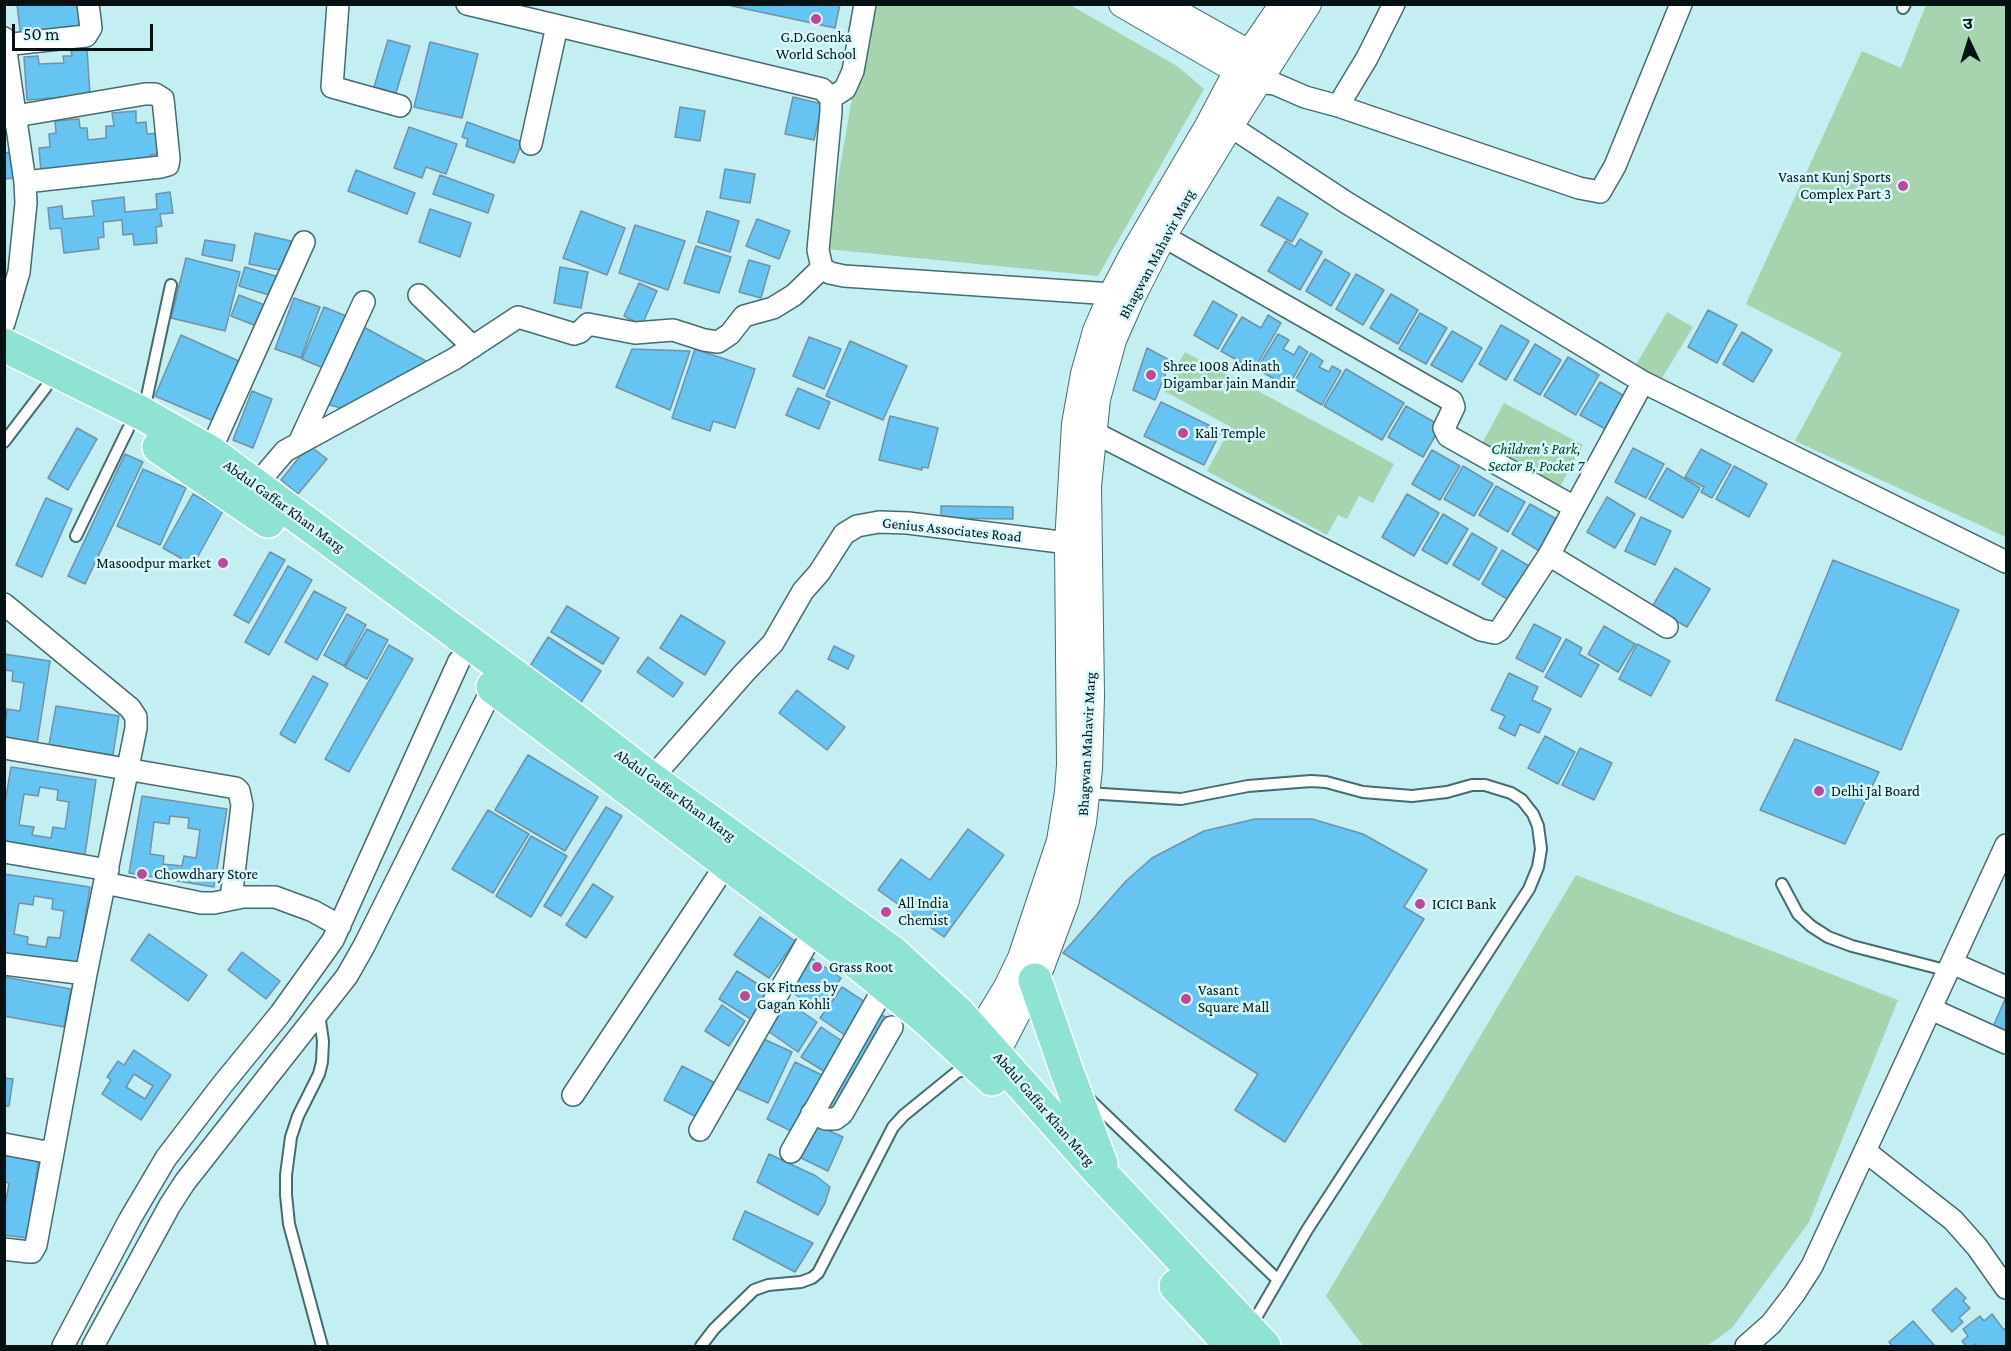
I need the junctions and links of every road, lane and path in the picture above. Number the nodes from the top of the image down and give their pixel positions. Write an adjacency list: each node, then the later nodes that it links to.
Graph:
1 (88, 4): 12 (street)
2 (338, 4): 15 (street)
3 (467, 4): 11 (street)
4 (865, 4): 14 (street)
5 (1122, 4): 13 (street)
6 (1161, 4): 13 (street)
7 (1283, 4): 13 (street, Bhagwan Mahavir Marg)
8 (1308, 4): 13 (street, Bhagwan Mahavir Marg)
9 (1394, 4): 16 (street)
10 (1681, 4): 16 (street)
11 (557, 26): 14 (street); 19 (street)
12 (5, 42): 17 (street)
13 (1253, 68): 16 (street); 18 (street, Bhagwan Mahavir Marg); 25 (street, Bhagwan Mahavir Marg)
14 (831, 98): 23 (street)
15 (400, 106)
16 (1338, 106)
17 (10, 118): 20 (street); 20 (street)
18 (1230, 126): 21 (street, Bhagwan Mahavir Marg); 32 (street)
19 (531, 144)
20 (25, 182): 28 (street)
21 (1163, 236): 35 (street, Bhagwan Mahavir Marg); 40 (street)
22 (304, 242): 38 (street)
23 (822, 268): 25 (street); 30 (street)
24 (171, 285): 34 (lane)
25 (1112, 294): 42 (street, Bhagwan Mahavir Marg)
26 (419, 295): 30 (street)
27 (364, 302): 37 (street)
28 (4, 323)
29 (4, 345): 34 (main road, Abdul Gaffar Khan Marg)
30 (472, 347): 37 (street)
31 (4, 366): 33 (main road, Abdul Gaffar Khan Marg)
32 (1643, 382): 40 (street); 44 (street)
33 (46, 387): 34 (main road, Abdul Gaffar Khan Marg); 36 (lane)
34 (135, 421): 38 (main road, Abdul Gaffar Khan Marg); 41 (lane); 47 (main road, Abdul Gaffar Khan Marg)
35 (1093, 432): 42 (street, Bhagwan Mahavir Marg); 43 (street)
36 (4, 442)
37 (299, 443): 39 (street)
38 (210, 452): 39 (main road, Abdul Gaffar Khan Marg)
39 (256, 485): 51 (main road, Abdul Gaffar Khan Marg)
40 (1574, 507): 43 (street)
41 (76, 536)
42 (1078, 542): 51 (street, Genius Associates Road); 52 (street, Bhagwan Mahavir Marg); 71 (street, Bhagwan Mahavir Marg)
43 (1549, 555): 46 (street)
44 (2007, 562)
45 (4, 604): 50 (street)
46 (1667, 627)
47 (459, 661): 48 (main road, Abdul Gaffar Khan Marg); 59 (street)
48 (493, 687): 55 (main road, Abdul Gaffar Khan Marg); 68 (street)
49 (4, 748): 50 (street)
50 (129, 770): 56 (street); 58 (street)
51 (651, 779): 71 (main road, Abdul Gaffar Khan Marg)
52 (1087, 793): 64 (street, Bhagwan Mahavir Marg); 84 (lane)
53 (2007, 845): 62 (street)
54 (4, 852): 56 (street)
55 (727, 863): 60 (main road, Abdul Gaffar Khan Marg); 73 (street)
56 (107, 876): 58 (street); 63 (street)
57 (1782, 884): 62 (lane)
58 (231, 900): 59 (street)
59 (340, 926): 80 (street)
60 (815, 929): 65 (main road, Abdul Gaffar Khan Marg); 75 (street)
61 (4, 964): 63 (street)
62 (1950, 967): 66 (street); 67 (street)
63 (86, 974): 79 (street)
64 (1035, 980): 71 (street, Bhagwan Mahavir Marg); 72 (main road)
65 (885, 986): 71 (main road, Abdul Gaffar Khan Marg); 74 (street)
66 (2007, 987)
67 (1931, 1009): 70 (street); 77 (street)
68 (319, 1014): 82 (street); 89 (lane)
69 (892, 1027): 74 (street)
70 (2007, 1043)
71 (975, 1056): 81 (main road, Abdul Gaffar Khan Marg); 86 (main road, Abdul Gaffar Khan Marg); 90 (lane)
72 (1070, 1080): 81 (main road); 84 (lane)
73 (573, 1095)
74 (812, 1113): 78 (street)
75 (700, 1130)
76 (4, 1144): 79 (street)
77 (1865, 1151): 85 (street); 91 (street)
78 (791, 1152)
79 (52, 1153): 83 (street)
80 (158, 1172): 82 (street); 87 (street)
81 (1107, 1179): 86 (main road, Abdul Gaffar Khan Marg)
82 (182, 1187): 88 (street)
83 (4, 1249)
84 (1278, 1280): 86 (lane)
85 (2007, 1288)
86 (1248, 1341)
87 (63, 1347)
88 (93, 1347)
89 (322, 1347)
90 (702, 1347)
91 (1746, 1347)

